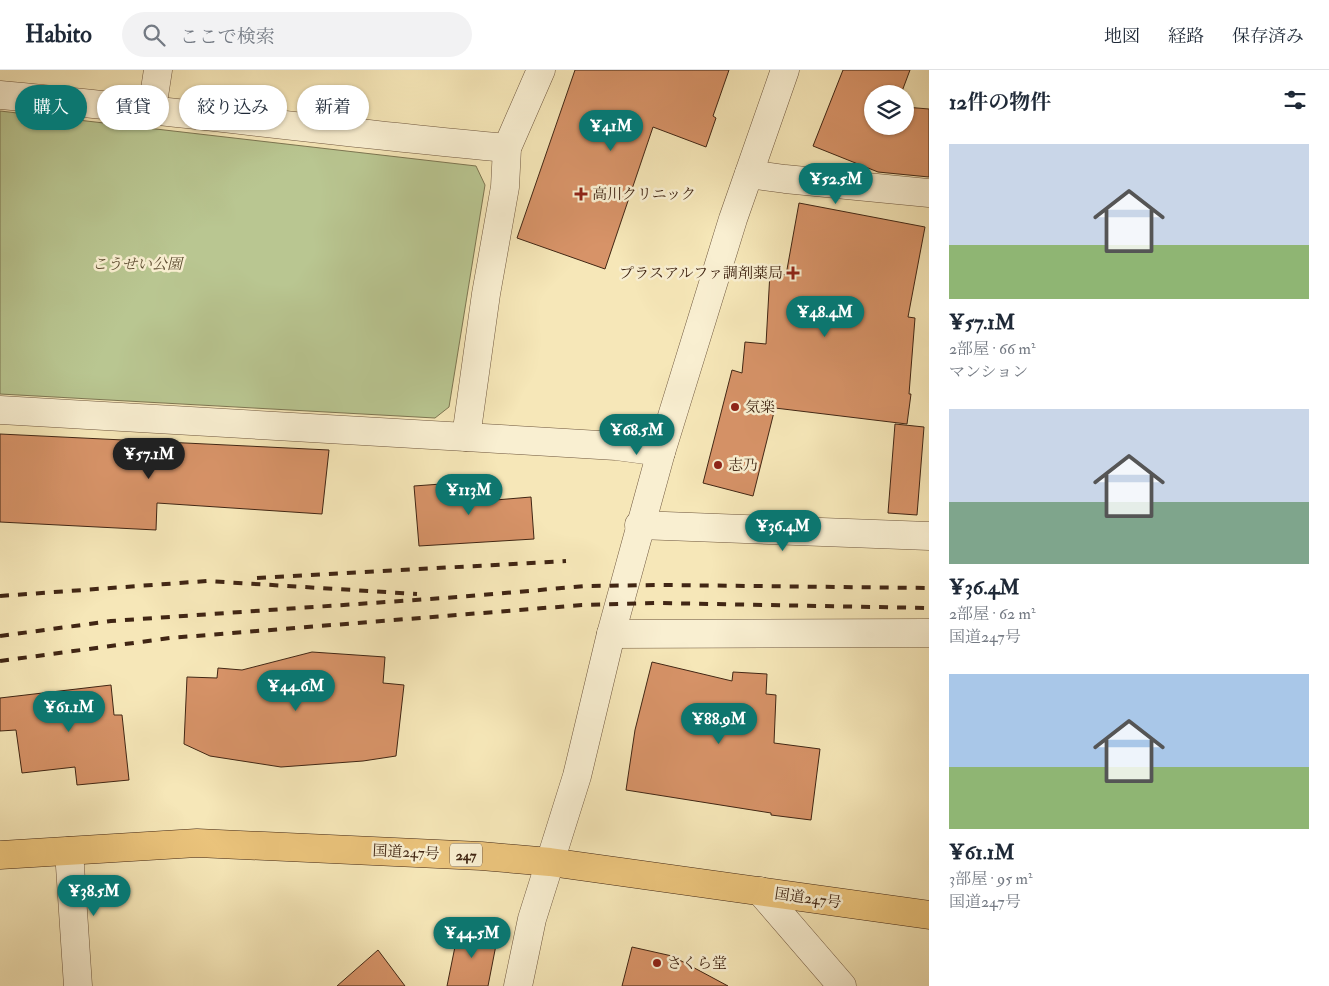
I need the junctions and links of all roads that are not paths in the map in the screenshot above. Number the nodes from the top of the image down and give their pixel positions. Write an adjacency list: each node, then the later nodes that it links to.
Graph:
1 (158, 70): 4 (street)
2 (541, 70): 8 (street)
3 (785, 70): 9 (street)
4 (156, 85)
5 (0, 95): 6 (street)
6 (97, 104)
7 (169, 111): 8 (street)
8 (507, 148): 12 (street)
9 (749, 174): 10 (street); 13 (street)
10 (929, 193)
11 (0, 410): 12 (street)
12 (466, 437): 13 (street)
13 (661, 452): 14 (street)
14 (639, 525): 15 (street); 17 (street)
15 (929, 536)
16 (929, 633): 17 (street)
17 (611, 634): 20 (street)
18 (68, 851): 19 (highway, 国道247号 / 247); 20 (highway, 国道247号 / 247); 23 (street)
19 (0, 855)
20 (550, 862): 21 (highway, 国道247号 / 247); 24 (street)
21 (760, 891): 22 (highway, 国道247号 / 247); 25 (street)
22 (929, 915)
23 (78, 986)
24 (518, 986)
25 (842, 986)

